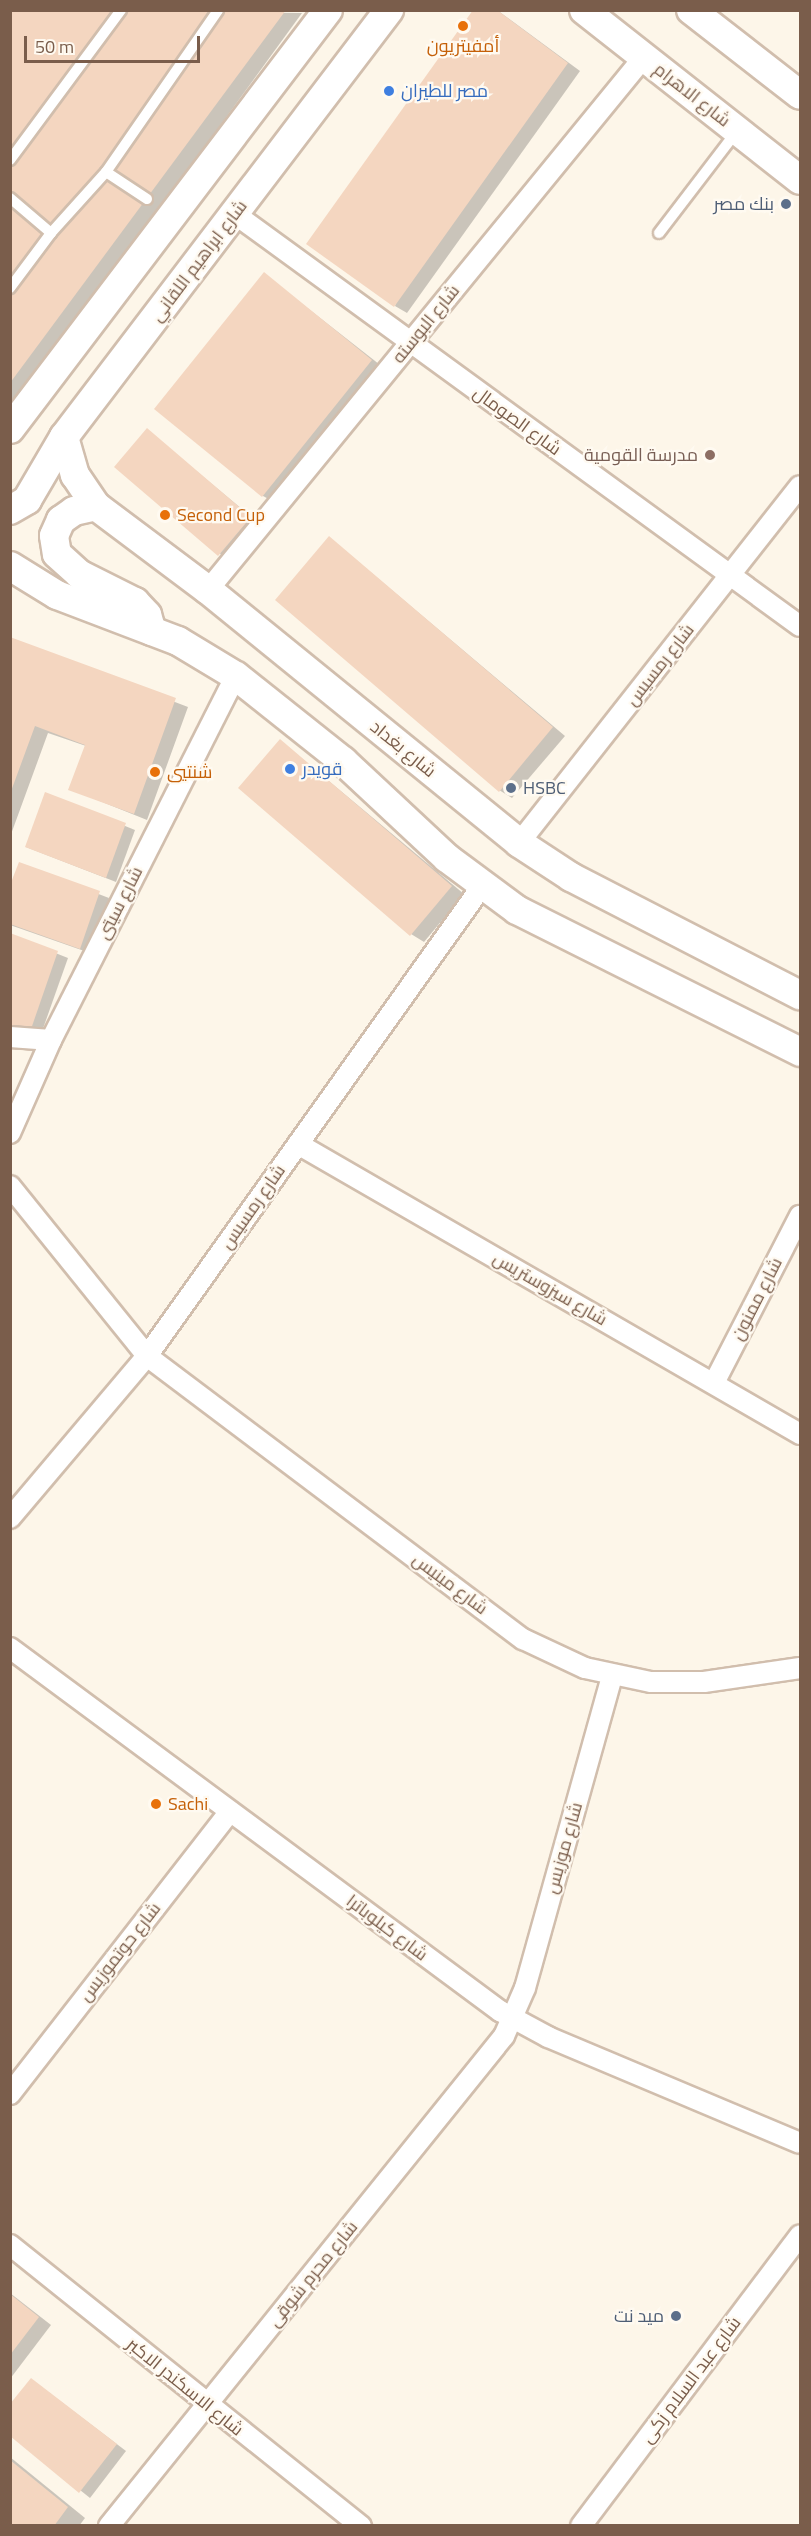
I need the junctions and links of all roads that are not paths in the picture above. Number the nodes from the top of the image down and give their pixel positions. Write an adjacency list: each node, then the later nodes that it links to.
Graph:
1 (121, 10): 10 (lane)
2 (218, 10): 11 (lane)
3 (328, 10): 20 (main road)
4 (389, 10): 15 (main road, شارع ابراهيم اللقاني)
5 (584, 10): 7 (main road, شارع الاهرام)
6 (691, 10): 8 (main road)
7 (644, 57): 9 (main road, شارع الاهرام); 19 (street, شارع البوسته)
8 (801, 95)
9 (738, 130): 12 (main road, شارع الاهرام); 17 (lane)
10 (10, 160)
11 (106, 172): 14 (lane); 16 (lane)
12 (801, 180)
13 (10, 198): 16 (lane)
14 (147, 199)
15 (235, 214): 19 (street, شارع الصومال); 21 (main road, شارع ابراهيم اللقاني)
16 (51, 233): 18 (lane)
17 (659, 234)
18 (10, 288)
19 (410, 343): 26 (street, شارع الصومال); 27 (street, شارع البوسته)
20 (10, 429)
21 (64, 437): 23 (main road, شارع ابراهيم اللقاني); 24 (main road, شارع بغداد)
22 (801, 486): 26 (street, شارع رمسيس)
23 (16, 502)
24 (96, 506): 27 (main road, شارع بغداد); 29 (main road)
25 (10, 566): 29 (main road)
26 (730, 576): 28 (street, شارع الصومال); 31 (street, شارع رمسيس)
27 (207, 590): 31 (main road, شارع بغداد)
28 (801, 626)
29 (152, 631): 30 (main road)
30 (236, 676): 32 (main road); 35 (street, شارع سيتى)
31 (519, 843): 33 (main road, شارع بغداد)
32 (482, 886): 36 (main road); 38 (street, شارع رمسيس)
33 (801, 995)
34 (10, 1037): 35 (street)
35 (51, 1040): 37 (street, شارع سيتى)
36 (801, 1052)
37 (10, 1133)
38 (298, 1144): 41 (street, شارع رمسيس); 42 (street, شارع سيزوستريس)
39 (10, 1186): 41 (street)
40 (801, 1216): 42 (street, شارع ممنون)
41 (147, 1356): 44 (street, شارع رمسيس); 47 (street, شارع مينيس)
42 (714, 1383): 43 (street, شارع سيزوستريس)
43 (801, 1434)
44 (10, 1518)
45 (10, 1648): 48 (street, شارع كيلوباترا)
46 (801, 1668): 47 (street, شارع مينيس)
47 (612, 1676): 49 (street, شارع موزيس)
48 (230, 1811): 49 (street, شارع كيلوباترا); 50 (street, شارع حوتموزيس)
49 (513, 2019): 51 (street, شارع كيلوباترا); 54 (street, شارع محرم شوقى)
50 (10, 2094)
51 (801, 2143)
52 (801, 2235): 57 (street, شارع عبد السلام زكى)
53 (10, 2245): 54 (street, شارع الاسكندر الاكبر)
54 (207, 2405): 55 (street, شارع محرم شوقى); 56 (street, شارع الاسكندر الاكبر)
55 (109, 2526)
56 (361, 2526)
57 (581, 2526)

